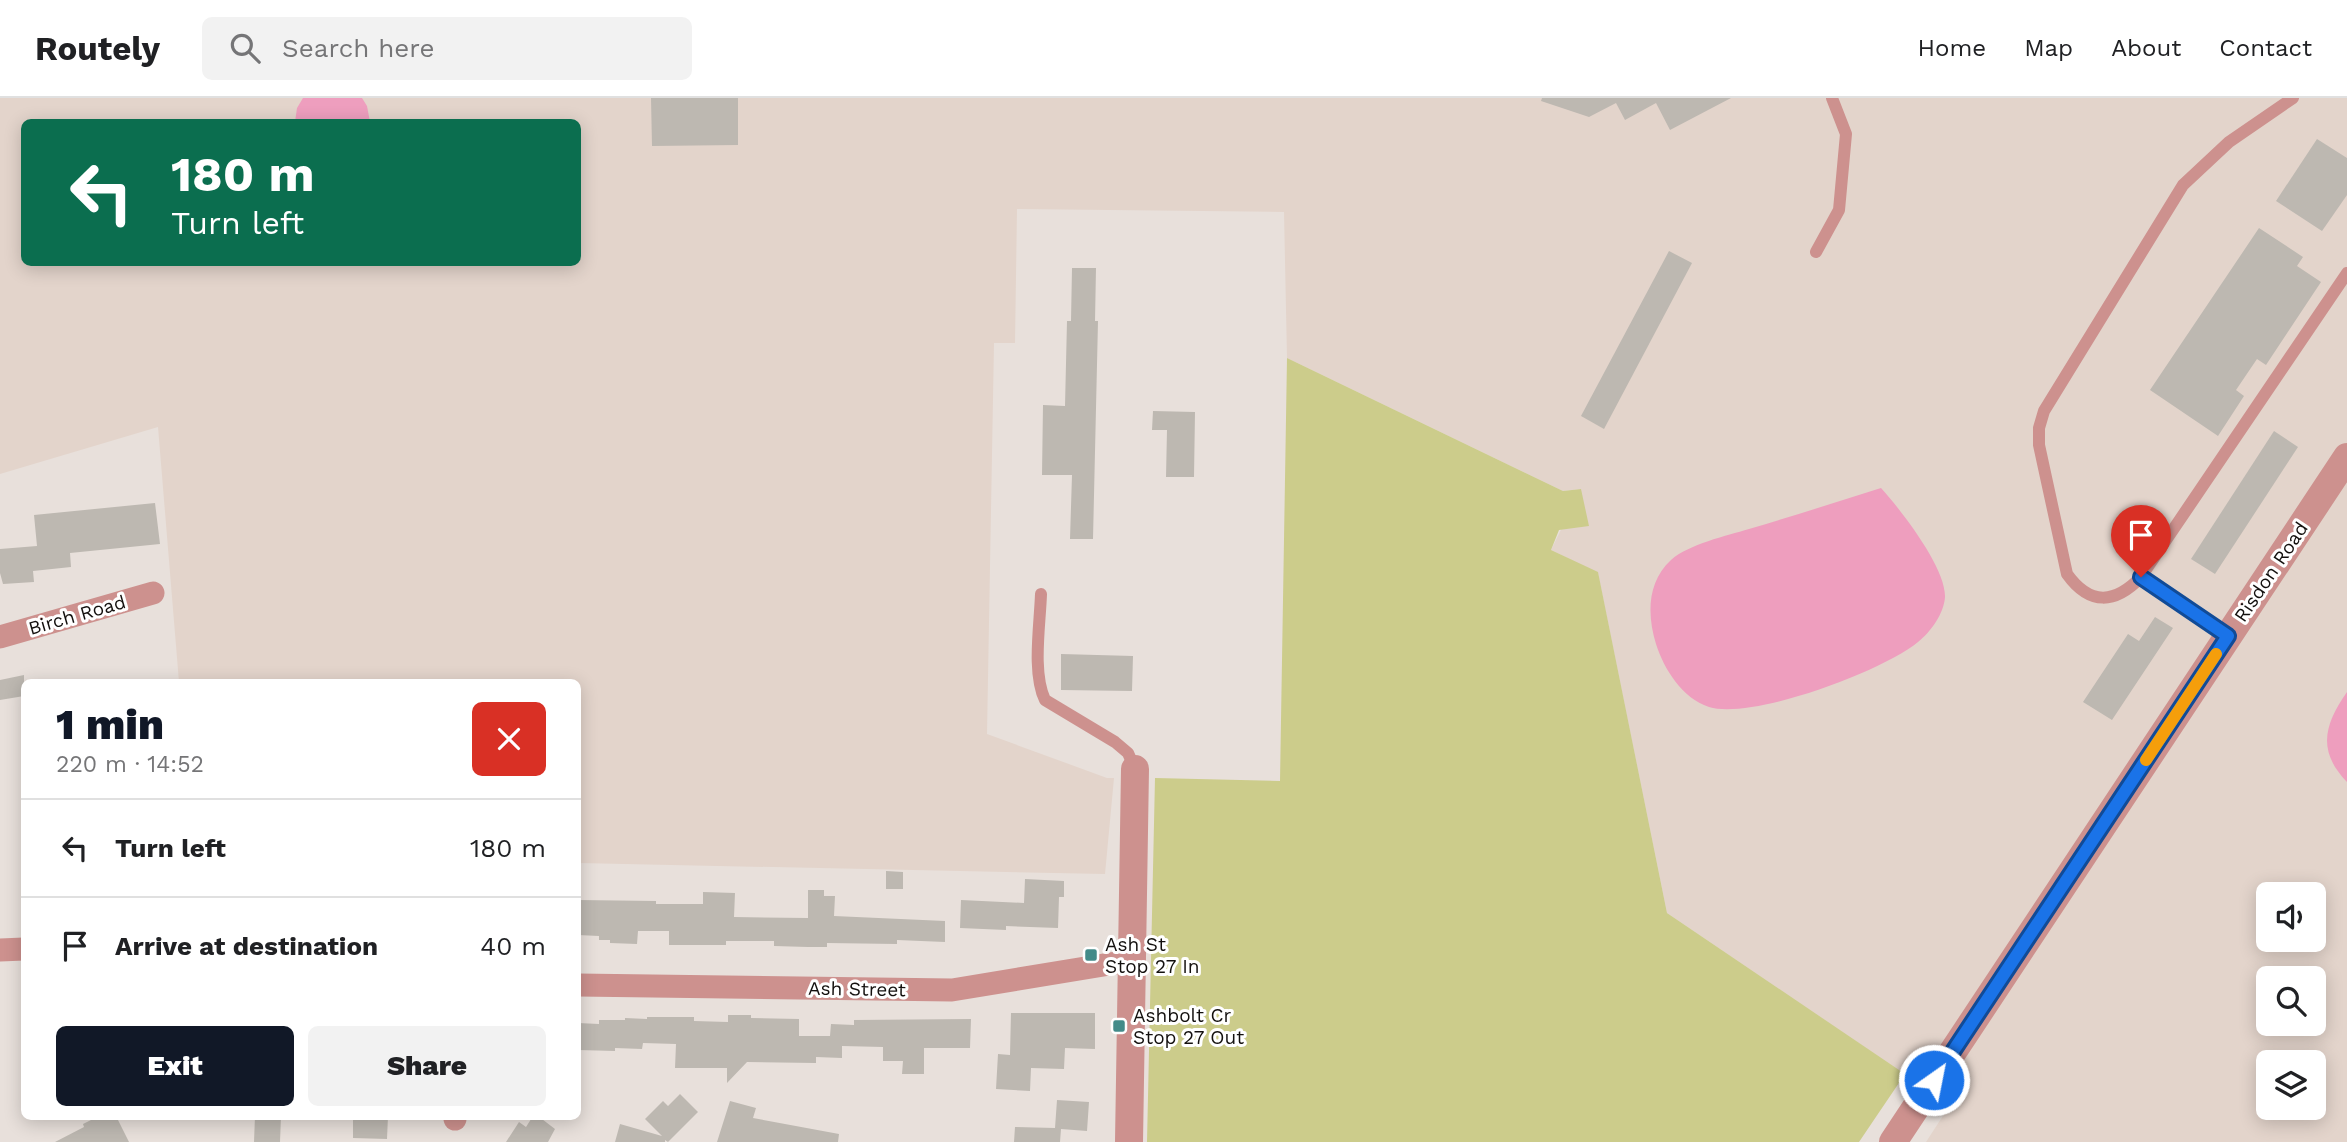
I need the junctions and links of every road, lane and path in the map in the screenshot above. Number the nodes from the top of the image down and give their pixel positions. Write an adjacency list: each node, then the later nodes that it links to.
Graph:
1 (1832, 98): 3 (lane)
2 (2293, 98): 6 (lane)
3 (1816, 253)
4 (2347, 272): 6 (lane)
5 (2347, 457): 9 (street, Risdon Road)
6 (2141, 577): 9 (lane)
7 (153, 593): 10 (street, Birch Road)
8 (1041, 594): 11 (lane)
9 (2228, 636): 17 (street, Risdon Road)
10 (0, 637)
11 (1135, 769): 14 (street)
12 (21, 949): 13 (street)
13 (0, 950)
14 (1134, 960): 15 (street, Ash Street); 16 (street)
15 (581, 985)
16 (1129, 1142)
17 (1893, 1142)

